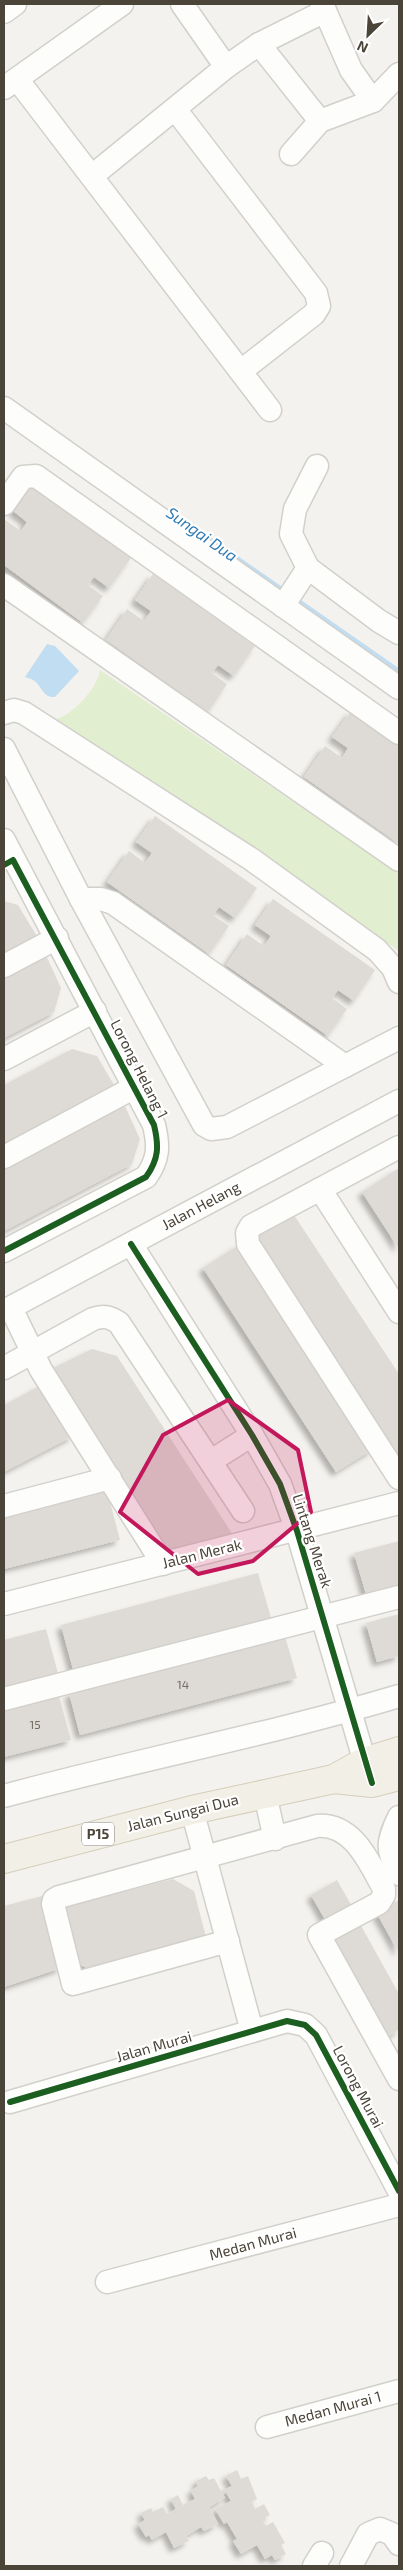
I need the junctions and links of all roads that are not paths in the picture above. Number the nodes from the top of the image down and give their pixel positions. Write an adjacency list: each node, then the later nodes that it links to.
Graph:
1 (16, 4): 5 (street)
2 (122, 4): 9 (street)
3 (182, 4): 7 (street)
4 (324, 7): 6 (street); 10 (street)
5 (4, 12)
6 (259, 44): 7 (street); 12 (street)
7 (226, 67): 11 (street)
8 (399, 74): 10 (street)
9 (10, 84): 14 (street)
10 (373, 101): 12 (street)
11 (175, 109): 14 (street); 15 (street)
12 (320, 121): 13 (street)
13 (291, 154)
14 (92, 176): 15 (street)
15 (241, 371): 17 (street)
16 (4, 408): 22 (street)
17 (270, 410)
18 (317, 466): 20 (street)
19 (4, 504): 26 (street)
20 (303, 576): 22 (street); 23 (street)
21 (4, 585): 29 (street)
22 (284, 605): 24 (street)
23 (399, 634)
24 (399, 688)
25 (4, 713): 33 (street)
26 (399, 733)
27 (4, 750): 30 (street)
28 (7, 855): 31 (street, Lorong Helang 1)
29 (399, 860)
30 (81, 900): 37 (street); 37 (street)
31 (57, 938): 32 (street); 34 (street, Lorong Helang 1)
32 (4, 966)
33 (399, 982)
34 (95, 1010): 36 (street); 38 (street, Lorong Helang 1)
35 (399, 1038): 37 (street)
36 (4, 1059)
37 (345, 1066)
38 (135, 1087): 41 (street); 44 (street, Lorong Helang 1)
39 (399, 1101): 43 (street, Jalan Helang)
40 (399, 1148): 42 (street)
41 (4, 1157)
42 (320, 1189): 46 (street); 52 (street)
43 (130, 1244): 45 (street, Jalan Helang); 49 (street, Lintang Merak)
44 (4, 1251)
45 (7, 1310): 47 (street)
46 (399, 1312)
47 (33, 1353): 48 (street); 50 (street); 51 (street)
48 (4, 1368)
49 (252, 1435): 50 (street); 56 (street, Lintang Merak)
50 (211, 1461): 55 (street)
51 (110, 1478): 54 (street); 57 (street)
52 (399, 1478)
53 (399, 1503): 56 (street, Jalan Merak)
54 (4, 1506)
55 (243, 1511)
56 (297, 1530): 57 (street, Jalan Merak); 60 (street, Lintang Merak)
57 (163, 1564): 59 (street, Jalan Merak)
58 (399, 1597): 60 (street)
59 (4, 1604)
60 (322, 1616): 62 (street); 63 (street, Lintang Merak)
61 (399, 1696): 63 (street)
62 (4, 1700)
63 (350, 1710): 65 (street, Lintang Merak); 68 (street)
64 (399, 1751): 65 (main road, Jalan Sungai Dua / P15)
65 (368, 1773): 66 (main road, Jalan Sungai Dua / P15); 67 (main road, Jalan Sungai Dua / P15)
66 (399, 1776)
67 (265, 1794): 69 (main road, Jalan Sungai Dua / P15); 71 (street)
68 (4, 1796)
69 (192, 1810): 72 (street); 73 (main road, Jalan Sungai Dua / P15)
70 (399, 1817): 74 (street)
71 (275, 1838): 72 (street); 78 (street)
72 (205, 1858): 75 (street); 75 (street)
73 (4, 1859)
74 (399, 1874)
75 (228, 1941): 77 (street)
76 (305, 2025): 77 (street, Jalan Murai); 81 (street, Lorong Murai)
77 (252, 2031): 80 (street, Jalan Murai)
78 (391, 2045): 79 (street)
79 (399, 2079)
80 (10, 2102)
81 (399, 2191)
82 (399, 2205): 83 (street, Medan Murai)
83 (107, 2282)
84 (399, 2391): 85 (street, Medan Murai 1)
85 (267, 2427)
86 (399, 2544): 87 (street)
87 (351, 2566)

